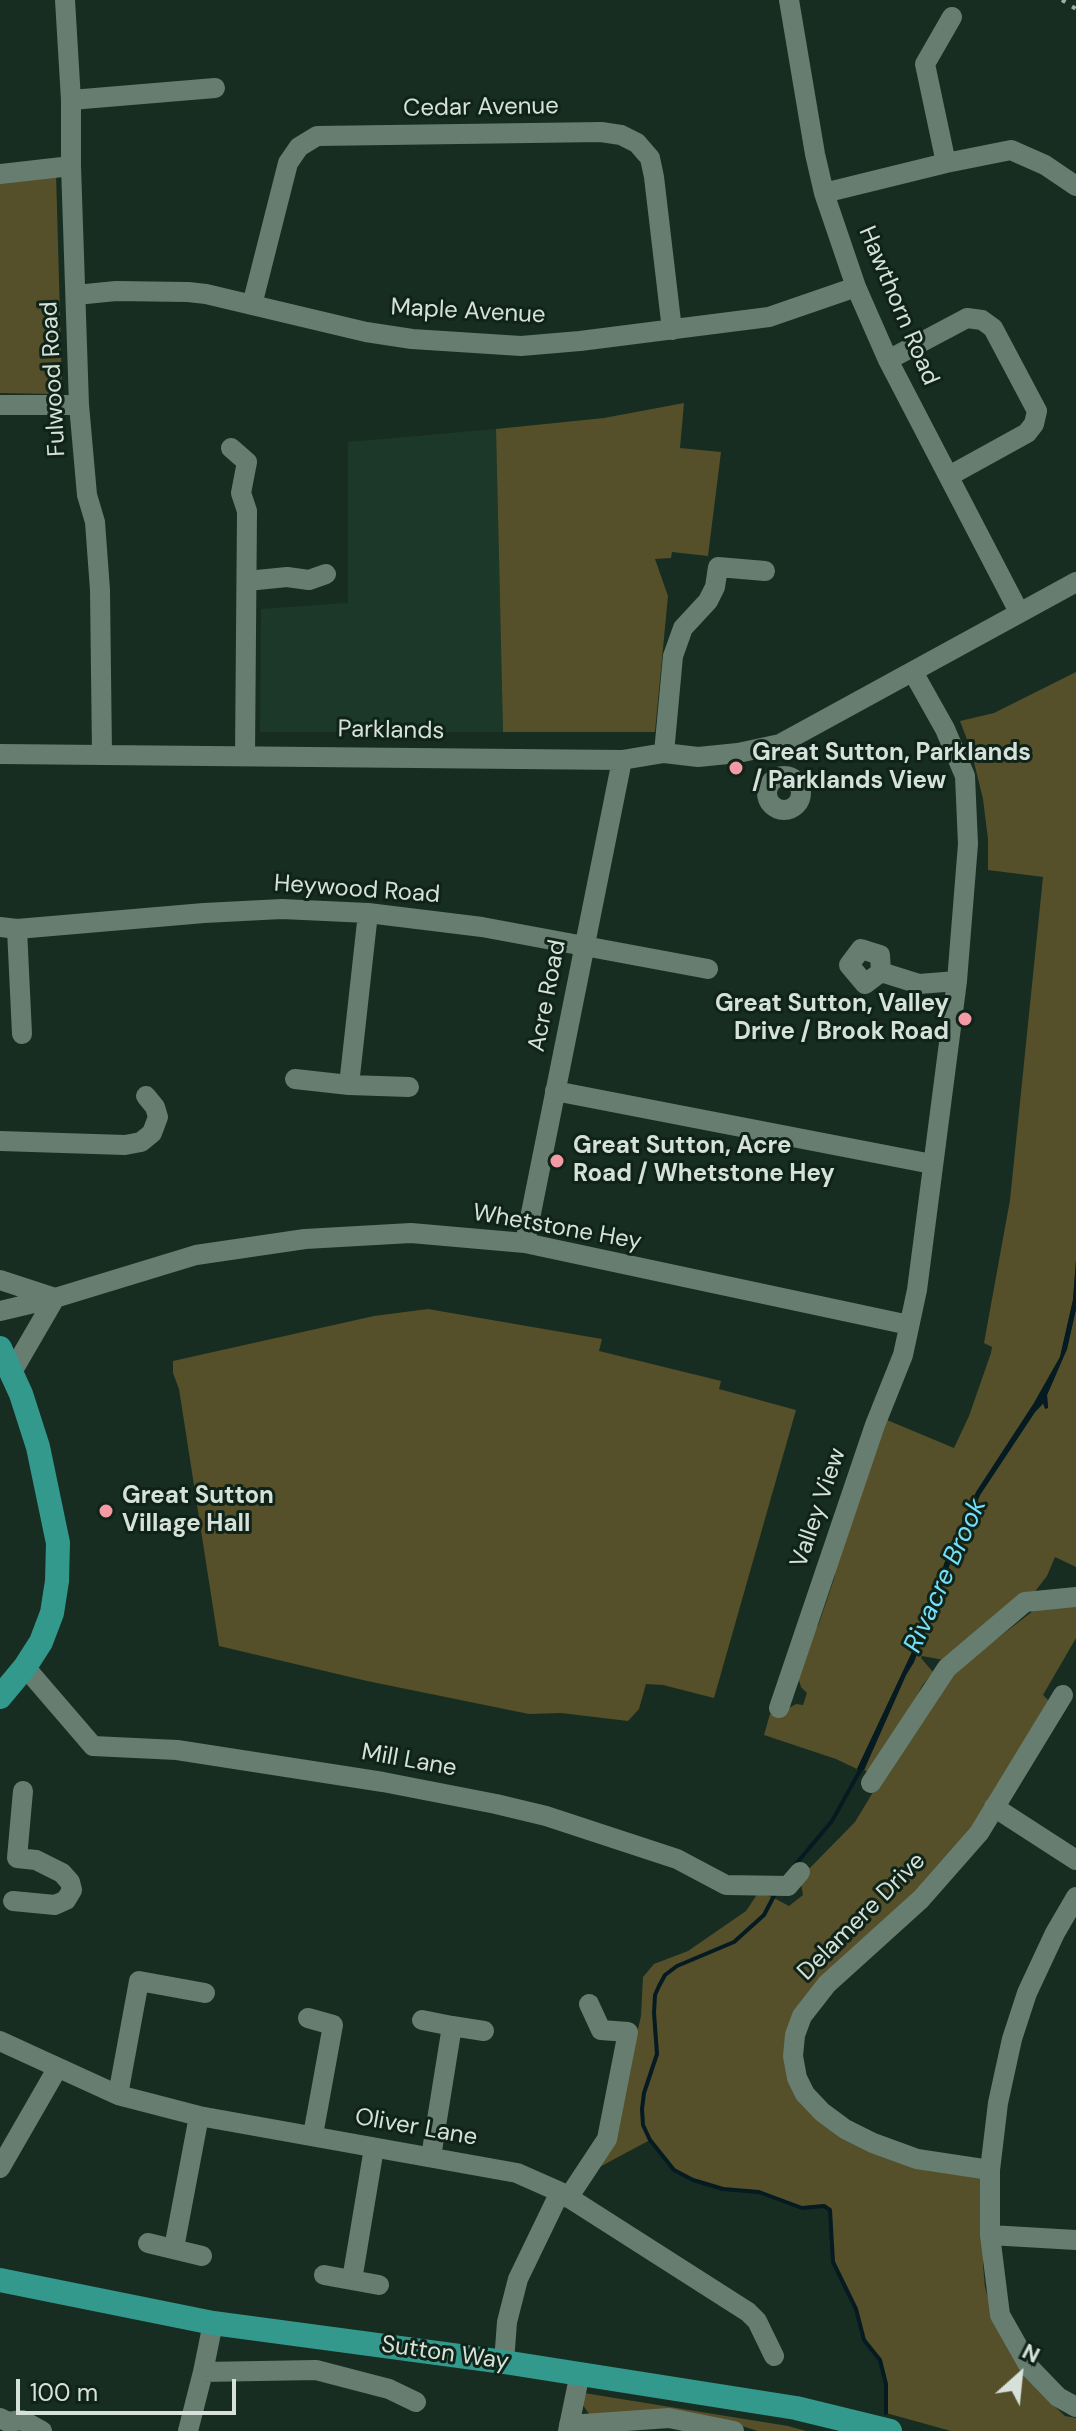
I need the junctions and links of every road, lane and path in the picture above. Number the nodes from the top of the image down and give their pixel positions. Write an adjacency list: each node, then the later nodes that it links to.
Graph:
1 (65, 0): 5 (street, Fulwood Road)
2 (789, 0): 10 (street, Hawthorn Road)
3 (952, 17): 6 (street)
4 (215, 87): 5 (street)
5 (71, 100): 7 (street, Fulwood Road)
6 (946, 163): 9 (street); 10 (street)
7 (71, 166): 8 (street); 12 (street, Fulwood Road)
8 (0, 174)
9 (1076, 186)
10 (824, 193): 11 (street, Hawthorn Road)
11 (856, 287): 14 (street, Maple Avenue); 15 (street, Hawthorn Road)
12 (76, 295): 13 (street, Maple Avenue); 17 (street, Fulwood Road)
13 (252, 305): 14 (street, Maple Avenue); 14 (street, Cedar Avenue)
14 (672, 330)
15 (888, 360): 19 (street, Hawthorn Road); 19 (street)
16 (0, 405): 17 (street)
17 (79, 405): 29 (street, Fulwood Road)
18 (231, 448): 22 (street)
19 (949, 476): 24 (street, Hawthorn Road)
20 (765, 571): 27 (street)
21 (326, 574): 22 (street)
22 (247, 581): 30 (street)
23 (1076, 582): 24 (street, Parklands)
24 (1019, 612): 25 (street, Parklands)
25 (913, 672): 26 (street, Parklands); 38 (street, Valley View)
26 (780, 744): 27 (street, Parklands); 32 (street)
27 (664, 753): 31 (street, Parklands)
28 (0, 754): 29 (street, Parklands)
29 (102, 754): 30 (street, Parklands)
30 (245, 756): 31 (street, Parklands)
31 (622, 760): 35 (street, Acre Road)
32 (785, 775)
33 (368, 913): 34 (street, Heywood Road); 35 (street, Heywood Road); 41 (street)
34 (8, 928): 39 (street)
35 (585, 947): 36 (street, Heywood Road); 43 (street, Acre Road)
36 (708, 969)
37 (881, 972): 38 (street)
38 (957, 981): 46 (street, Valley View)
39 (22, 1034)
40 (295, 1079): 41 (street)
41 (349, 1085): 42 (street)
42 (409, 1087)
43 (555, 1091): 46 (street); 47 (street, Acre Road)
44 (146, 1096): 45 (street)
45 (0, 1141)
46 (932, 1164): 51 (street, Valley View)
47 (525, 1243): 49 (street, Whetstone Hey); 51 (street, Whetstone Hey)
48 (0, 1280): 49 (street)
49 (55, 1298): 50 (street, Whetstone Hey); 53 (street)
50 (0, 1311)
51 (909, 1325): 58 (street, Valley View)
52 (0, 1348): 53 (main road)
53 (12, 1372): 55 (main road)
54 (1076, 1597): 59 (street)
55 (25, 1667): 57 (main road); 64 (street, Mill Lane)
56 (1063, 1695): 61 (street, Delamere Drive)
57 (0, 1697)
58 (779, 1708)
59 (871, 1783)
60 (23, 1791): 62 (street)
61 (994, 1807): 63 (street); 81 (street, Delamere Drive)
62 (9, 1856): 66 (street)
63 (1076, 1860)
64 (800, 1872)
65 (1076, 1897): 81 (street)
66 (13, 1901)
67 (205, 1993): 75 (street)
68 (589, 2004): 82 (street)
69 (308, 2018): 77 (street)
70 (422, 2020): 71 (street)
71 (452, 2026): 72 (street); 79 (street)
72 (484, 2031)
73 (0, 2041): 74 (street, Oliver Lane)
74 (57, 2069): 75 (street, Oliver Lane); 80 (street)
75 (118, 2095): 76 (street, Oliver Lane)
76 (199, 2116): 77 (street, Oliver Lane); 86 (street)
77 (313, 2135): 78 (street, Oliver Lane)
78 (374, 2148): 79 (street, Oliver Lane); 90 (street)
79 (431, 2157): 82 (street, Oliver Lane)
80 (0, 2168)
81 (990, 2170): 83 (street)
82 (564, 2195): 93 (street, Oliver Lane); 94 (street)
83 (990, 2235): 84 (street); 98 (street)
84 (1076, 2240)
85 (148, 2243): 86 (street)
86 (174, 2248): 87 (street)
87 (202, 2256)
88 (324, 2275): 90 (street)
89 (0, 2280): 92 (main road, Sutton Way)
90 (352, 2280): 91 (street)
91 (379, 2285)
92 (213, 2323): 94 (main road, Sutton Way); 95 (street)
93 (774, 2356)
94 (504, 2362): 96 (main road, Sutton Way)
95 (203, 2372): 97 (street); 102 (street)
96 (580, 2373): 100 (street); 104 (main road, Sutton Way)
97 (416, 2402)
98 (1076, 2407)
99 (4, 2424): 101 (street)
100 (568, 2428): 103 (street)
101 (42, 2431)
102 (188, 2431)
103 (734, 2431)
104 (890, 2431)

